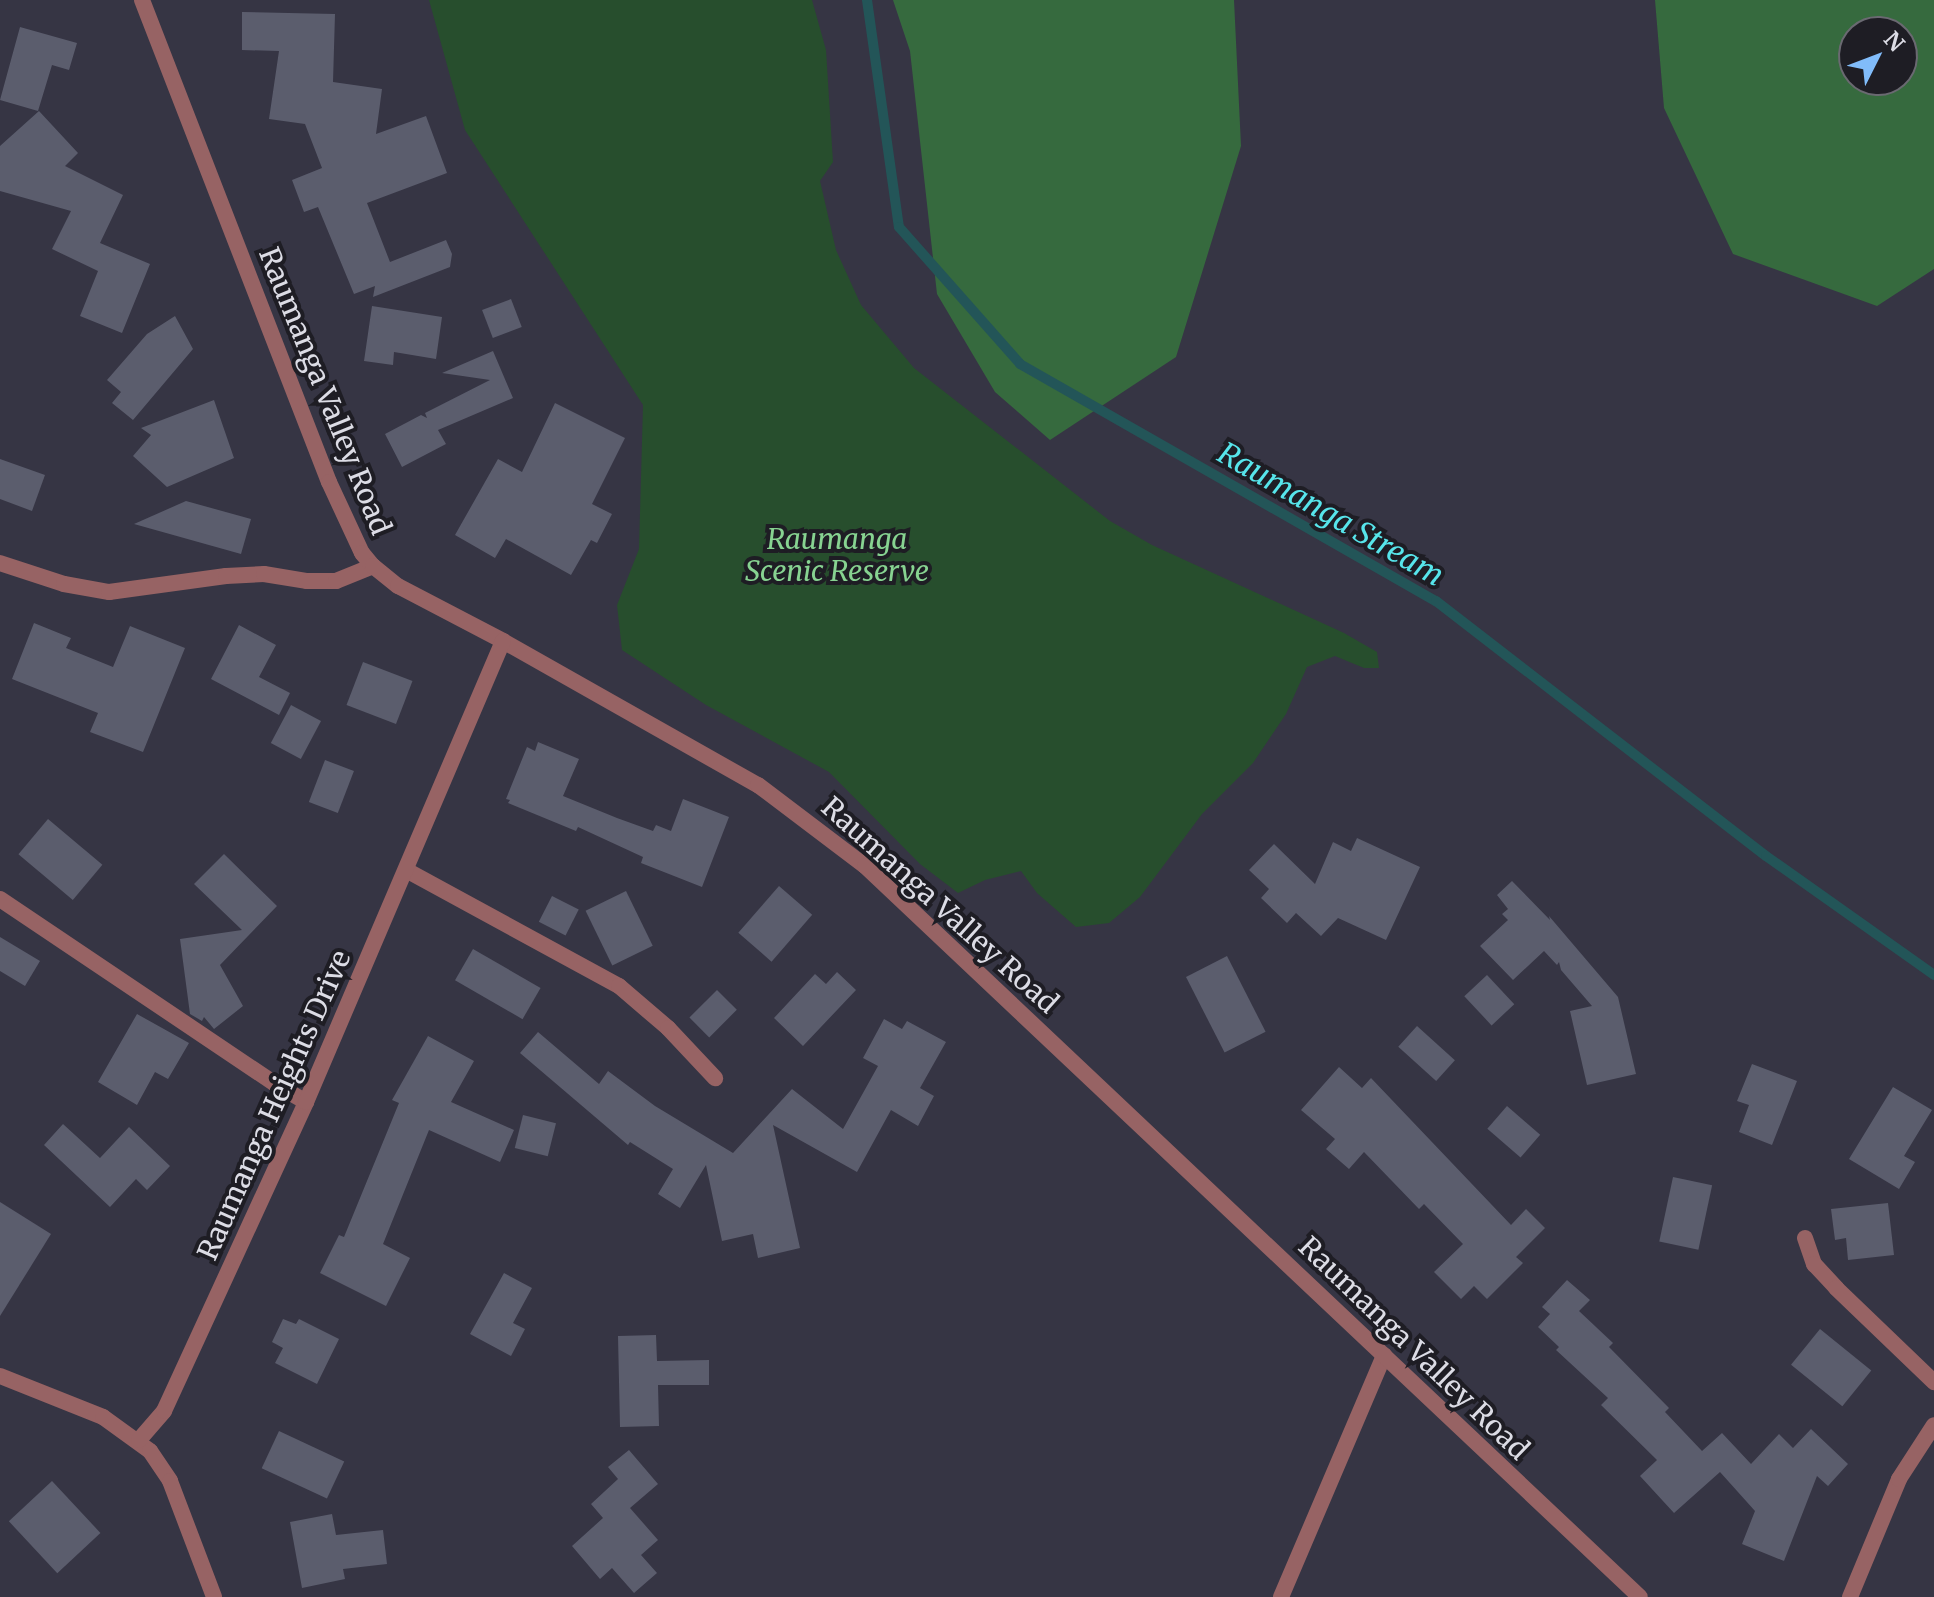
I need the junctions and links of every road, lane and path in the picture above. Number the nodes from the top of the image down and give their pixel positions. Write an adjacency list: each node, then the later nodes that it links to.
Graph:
1 (142, 0): 3 (street, Raumanga Valley Road)
2 (0, 563): 3 (street)
3 (373, 566): 4 (street, Raumanga Valley Road)
4 (503, 641): 5 (street, Raumanga Heights Drive); 10 (street, Raumanga Valley Road)
5 (406, 870): 7 (street); 8 (street, Raumanga Heights Drive)
6 (0, 899): 8 (street)
7 (715, 1078)
8 (306, 1102): 14 (street, Raumanga Heights Drive)
9 (1805, 1238): 12 (street)
10 (1384, 1355): 16 (street); 17 (street, Raumanga Valley Road)
11 (0, 1376): 14 (street)
12 (1934, 1382)
13 (1934, 1425): 18 (street)
14 (139, 1440): 15 (street)
15 (214, 1597)
16 (1281, 1597)
17 (1640, 1597)
18 (1850, 1597)

